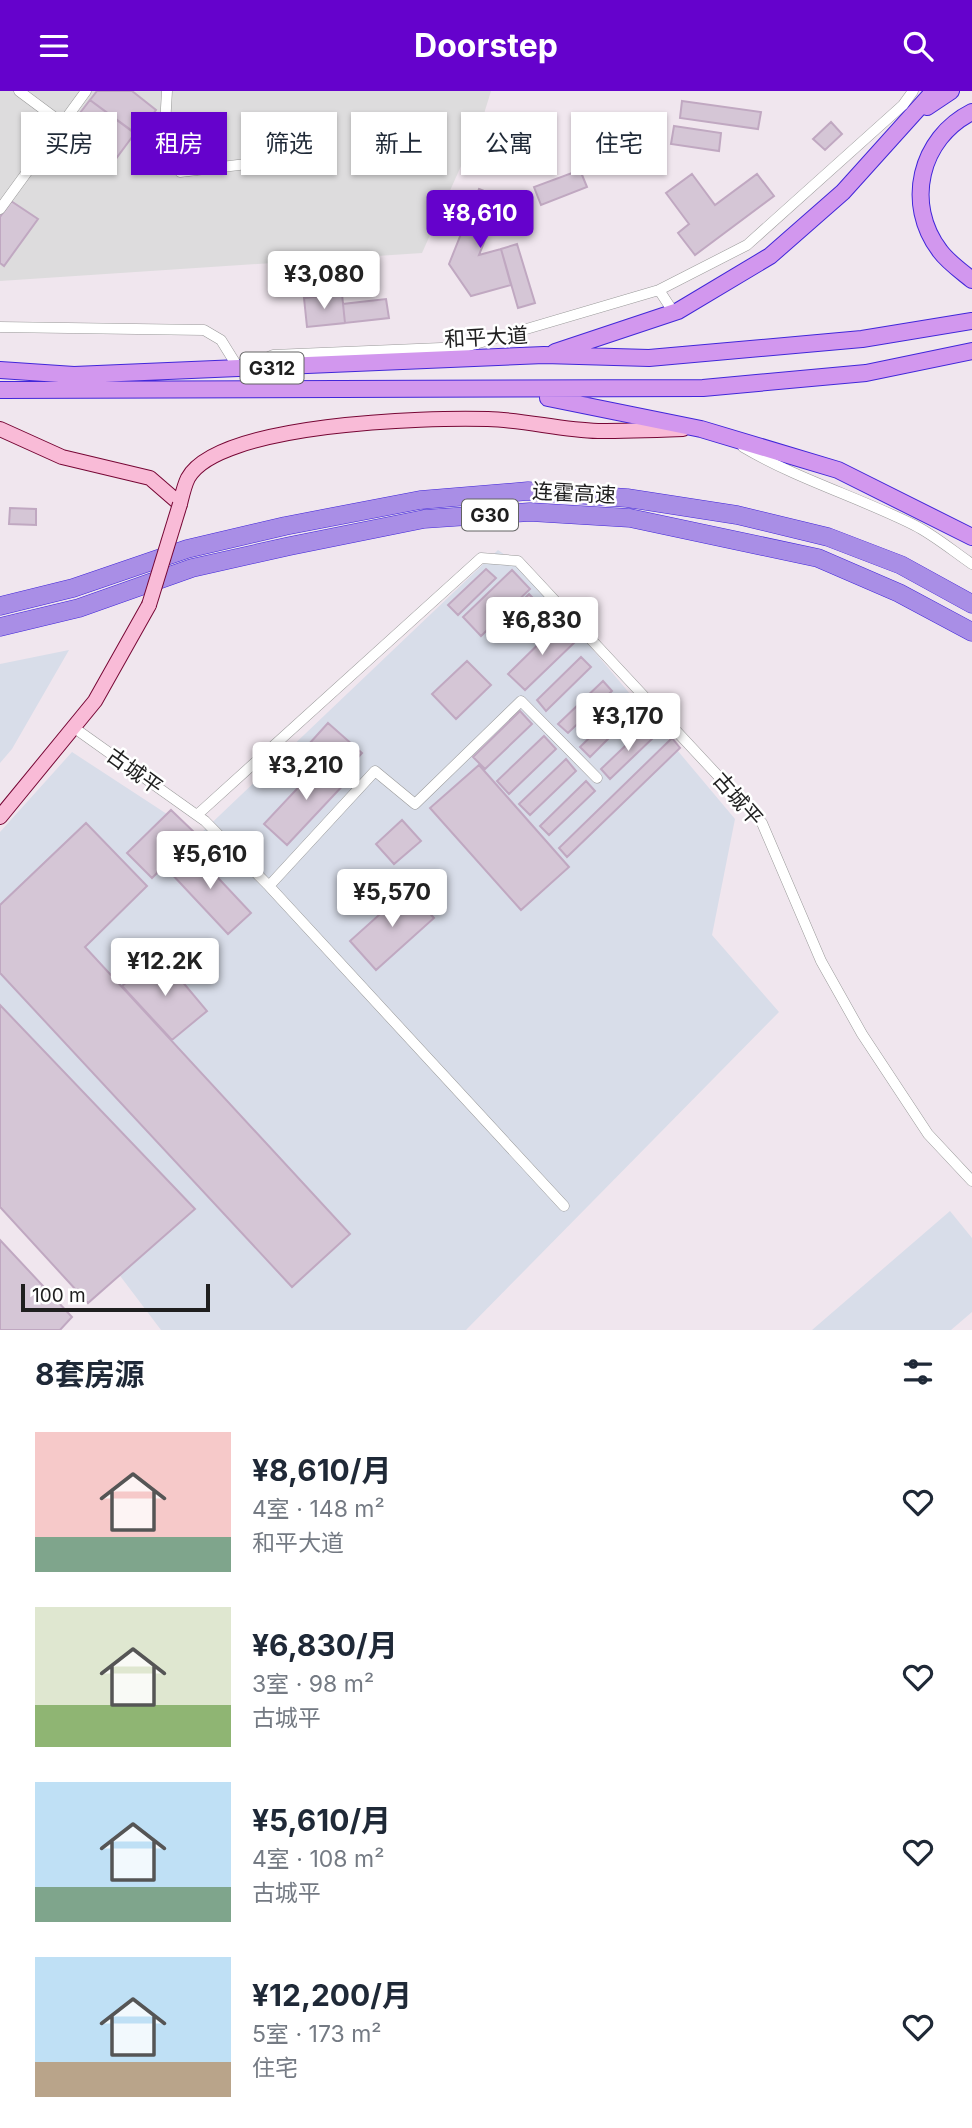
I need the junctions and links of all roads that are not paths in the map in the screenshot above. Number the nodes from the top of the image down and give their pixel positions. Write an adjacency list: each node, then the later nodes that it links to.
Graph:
1 (19, 91): 7 (street)
2 (86, 91): 8 (street)
3 (167, 91): 11 (street)
4 (912, 91): 15 (street)
5 (934, 91): 10 (highway)
6 (951, 91): 10 (highway)
7 (47, 112)
8 (70, 112)
9 (972, 112): 14 (highway)
10 (913, 117): 16 (highway)
11 (241, 165)
12 (25, 175): 13 (street)
13 (0, 209)
14 (972, 280)
15 (659, 290): 16 (street); 22 (street)
16 (674, 313): 20 (highway)
17 (972, 321): 20 (highway, 和平大道)
18 (0, 327): 22 (street)
19 (972, 351): 24 (highway)
20 (544, 355): 22 (highway, 和平大道 / G312)
21 (0, 370): 22 (highway, 和平大道 / G312)
22 (239, 370)
23 (0, 390): 24 (highway, G312)
24 (511, 391): 26 (highway)
25 (0, 429): 28 (main road)
26 (701, 429): 27 (highway); 28 (main road)
27 (727, 438): 29 (highway); 30 (street)
28 (180, 504): 35 (main road, bridge)
29 (972, 537)
30 (972, 564)
31 (972, 604): 32 (highway, 连霍高速 / G30)
32 (0, 606)
33 (0, 627): 34 (highway, 连霍高速 / G30)
34 (972, 632)
35 (74, 727): 37 (street, 古城平); 38 (main road)
36 (597, 778): 39 (street)
37 (197, 815): 39 (street, 古城平); 40 (street, 古城平)
38 (0, 817)
39 (269, 886): 41 (street, 古城平)
40 (972, 1181)
41 (564, 1206)

